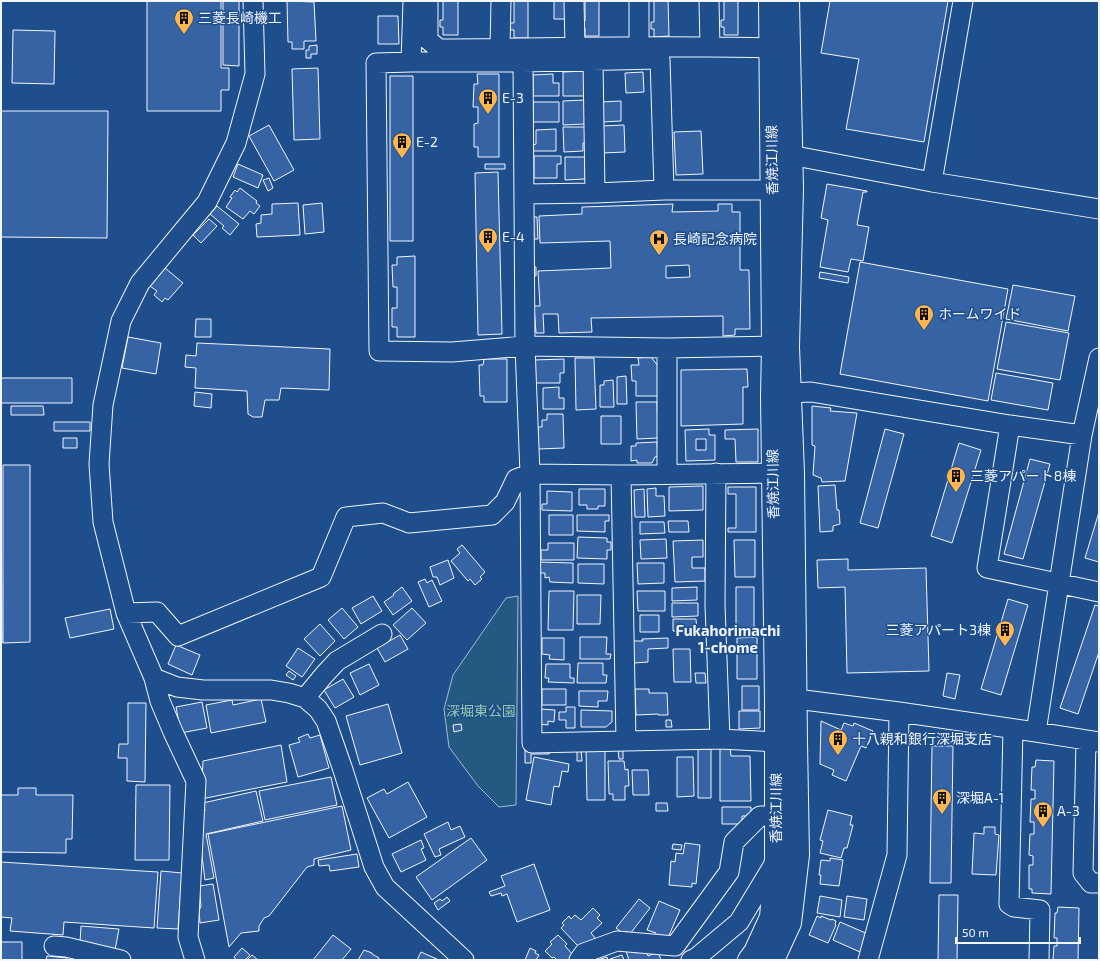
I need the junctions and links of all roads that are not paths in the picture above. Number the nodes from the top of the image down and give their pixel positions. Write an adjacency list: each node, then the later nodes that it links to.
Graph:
1 (253, 1): 40 (street)
2 (412, 1): 17 (street)
3 (428, 1): 14 (street)
4 (501, 1): 14 (street)
5 (574, 1): 12 (street)
6 (639, 1): 13 (street)
7 (709, 1): 11 (street)
8 (770, 1): 15 (main road, 香焼江川線)
9 (788, 1): 19 (main road, 香焼江川線)
10 (963, 1): 20 (street)
11 (710, 46): 13 (street); 15 (street)
12 (575, 47): 13 (street); 14 (street)
13 (639, 47)
14 (500, 48)
15 (770, 48): 22 (main road, 香焼江川線)
16 (592, 60): 18 (street); 21 (street); 23 (street)
17 (411, 62): 18 (street); 26 (street)
18 (523, 62): 24 (street)
19 (790, 155): 20 (street); 22 (main road, 香焼江川線)
20 (932, 182): 25 (street)
21 (664, 190): 22 (street); 23 (street)
22 (782, 190): 27 (main road, 香焼江川線)
23 (595, 193): 24 (street)
24 (524, 194): 26 (street)
25 (1099, 209)
26 (525, 346): 28 (street); 35 (street)
27 (781, 346): 28 (street); 30 (main road, 香焼江川線); 34 (main road, 香焼江川線)
28 (667, 348): 36 (street)
29 (1099, 358): 32 (street)
30 (790, 393): 31 (street); 34 (main road, 香焼江川線)
31 (1010, 425): 32 (street); 38 (street)
32 (1082, 435): 38 (street)
33 (716, 473): 34 (street); 36 (street); 48 (street)
34 (783, 473): 44 (main road, 香焼江川線)
35 (530, 474): 37 (street); 40 (street); 49 (street)
36 (667, 474): 37 (street)
37 (620, 475): 49 (street)
38 (1060, 583): 39 (street); 47 (street)
39 (1099, 592)
40 (126, 613): 42 (street)
41 (382, 634): 43 (street)
42 (154, 678): 43 (street); 58 (street)
43 (305, 698): 59 (street)
44 (786, 700): 45 (street); 51 (main road, 香焼江川線)
45 (899, 712): 46 (street); 64 (street)
46 (1013, 729): 47 (street); 65 (street)
47 (1036, 732): 50 (street)
48 (720, 739): 49 (street); 51 (street)
49 (626, 741)
50 (1092, 741): 55 (street)
51 (786, 742): 52 (main road, 香焼江川線); 53 (main road, 香焼江川線)
52 (776, 816): 54 (main road, 香焼江川線); 60 (street)
53 (798, 855): 54 (street); 63 (main road, 香焼江川線)
54 (776, 859): 61 (street); 62 (main road, 香焼江川線)
55 (1099, 883)
56 (54, 946): 57 (street)
57 (121, 960)
58 (195, 960)
59 (464, 960)
60 (579, 960)
61 (691, 960)
62 (749, 960)
63 (773, 960)
64 (868, 960)
65 (1039, 960)

